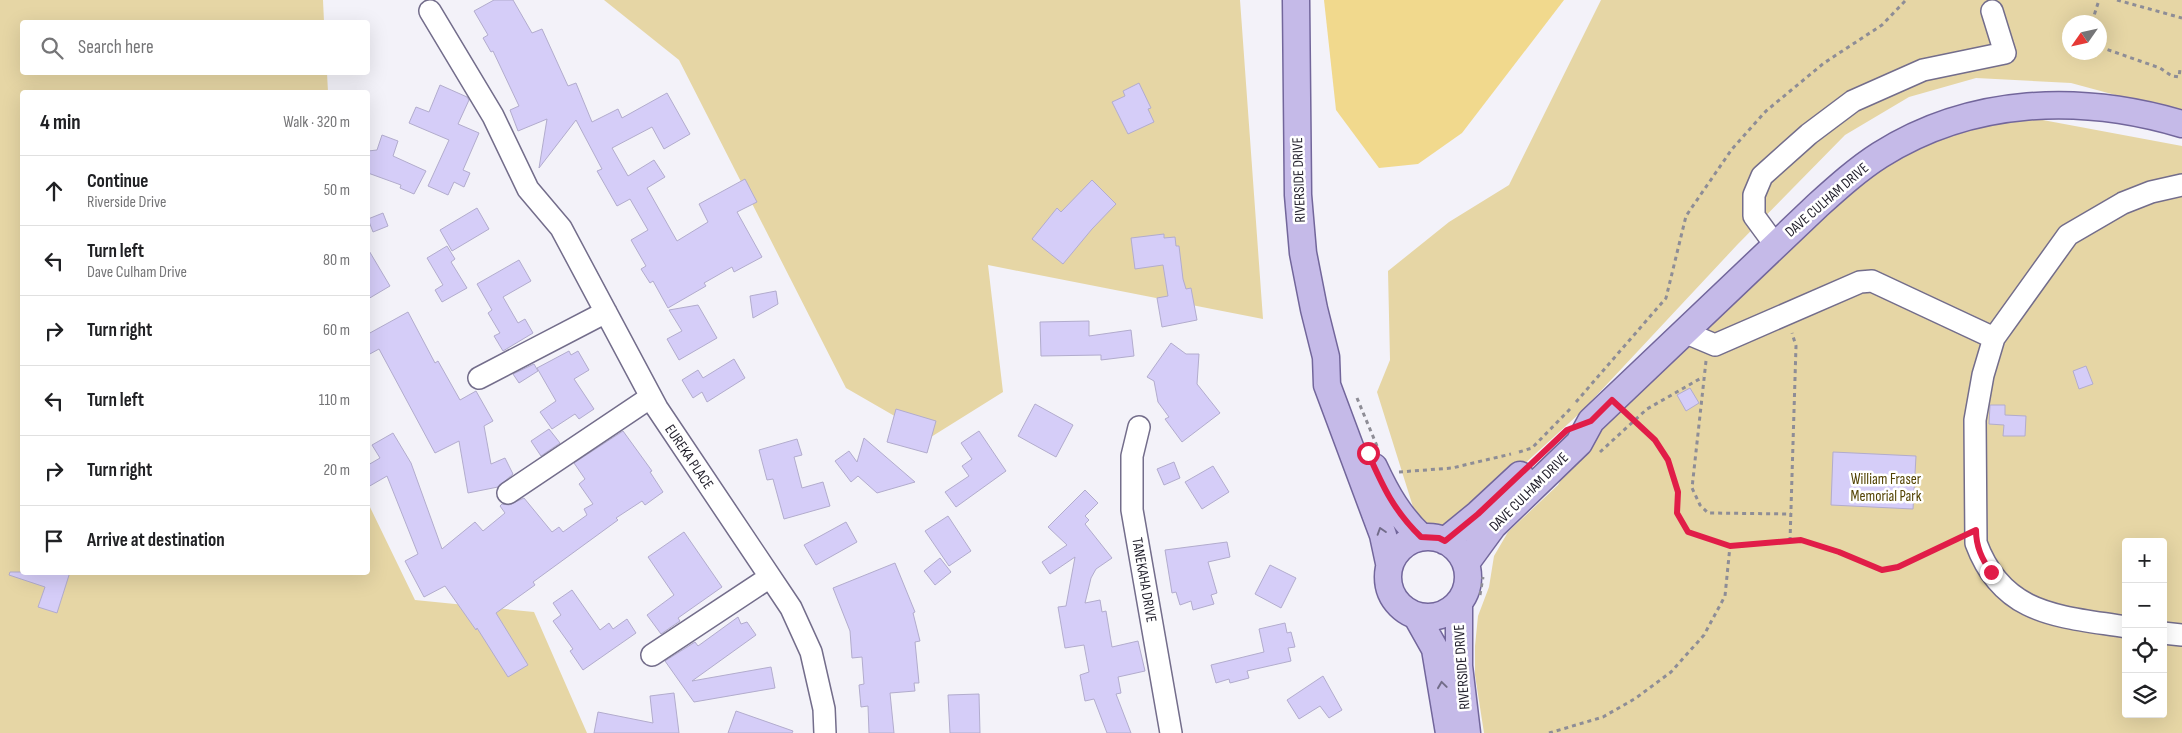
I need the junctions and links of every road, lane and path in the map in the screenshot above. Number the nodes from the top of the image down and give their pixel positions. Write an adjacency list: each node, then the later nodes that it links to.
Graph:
1 (1296, 0): 18 (main road, RIVERSIDE DRIVE)
2 (1906, 0): 28 (path)
3 (2099, 0): 7 (path)
4 (2117, 0): 8 (path)
5 (430, 10): 14 (street, EUREKA PLACE)
6 (1992, 11): 13 (street)
7 (2094, 15)
8 (2182, 18)
9 (2107, 49): 10 (path)
10 (2182, 70)
11 (2182, 124): 13 (main road, DAVE CULHAM DRIVE)
12 (2182, 185): 17 (street)
13 (1776, 246): 16 (main road, DAVE CULHAM DRIVE)
14 (606, 312): 21 (street); 22 (street, EUREKA PLACE)
15 (1785, 313): 16 (street); 17 (street); 33 (path)
16 (1684, 332): 24 (main road, DAVE CULHAM DRIVE)
17 (1994, 338): 34 (street)
18 (1326, 357): 35 (main road, RIVERSIDE DRIVE); 38 (main road, RIVERSIDE DRIVE, one-way to 18)
19 (1706, 361): 20 (path)
20 (1704, 377): 25 (path); 33 (path)
21 (480, 378)
22 (651, 396): 32 (street); 40 (street, EUREKA PLACE)
23 (1356, 396): 29 (path)
24 (1612, 400): 25 (path); 26 (main road, DAVE CULHAM DRIVE)
25 (1633, 420): 30 (path); 37 (path)
26 (1591, 421): 28 (main road, DAVE CULHAM DRIVE); 39 (main road, DAVE CULHAM DRIVE)
27 (1139, 427): 48 (street, TANEKAHA DRIVE)
28 (1536, 452): 31 (path); 35 (main road, DAVE CULHAM DRIVE)
29 (1380, 455)
30 (1595, 458)
31 (1396, 472)
32 (508, 493)
33 (1791, 514): 36 (path)
34 (1976, 530): 36 (path); 43 (street)
35 (1433, 539): 38 (main road); 39 (main road)
36 (1790, 541): 37 (path)
37 (1730, 546): 51 (path)
38 (1389, 563): 42 (main road)
39 (1475, 568): 41 (path); 41 (main road)
40 (770, 577): 46 (street); 47 (street, EUREKA PLACE)
41 (1469, 601): 42 (main road); 50 (main road, RIVERSIDE DRIVE)
42 (1417, 617): 49 (main road, RIVERSIDE DRIVE, one-way to 42)
43 (2122, 626)
44 (2167, 633): 45 (street)
45 (2182, 636)
46 (652, 655)
47 (825, 733)
48 (1171, 733)
49 (1449, 733)
50 (1467, 733)
51 (1549, 733)

